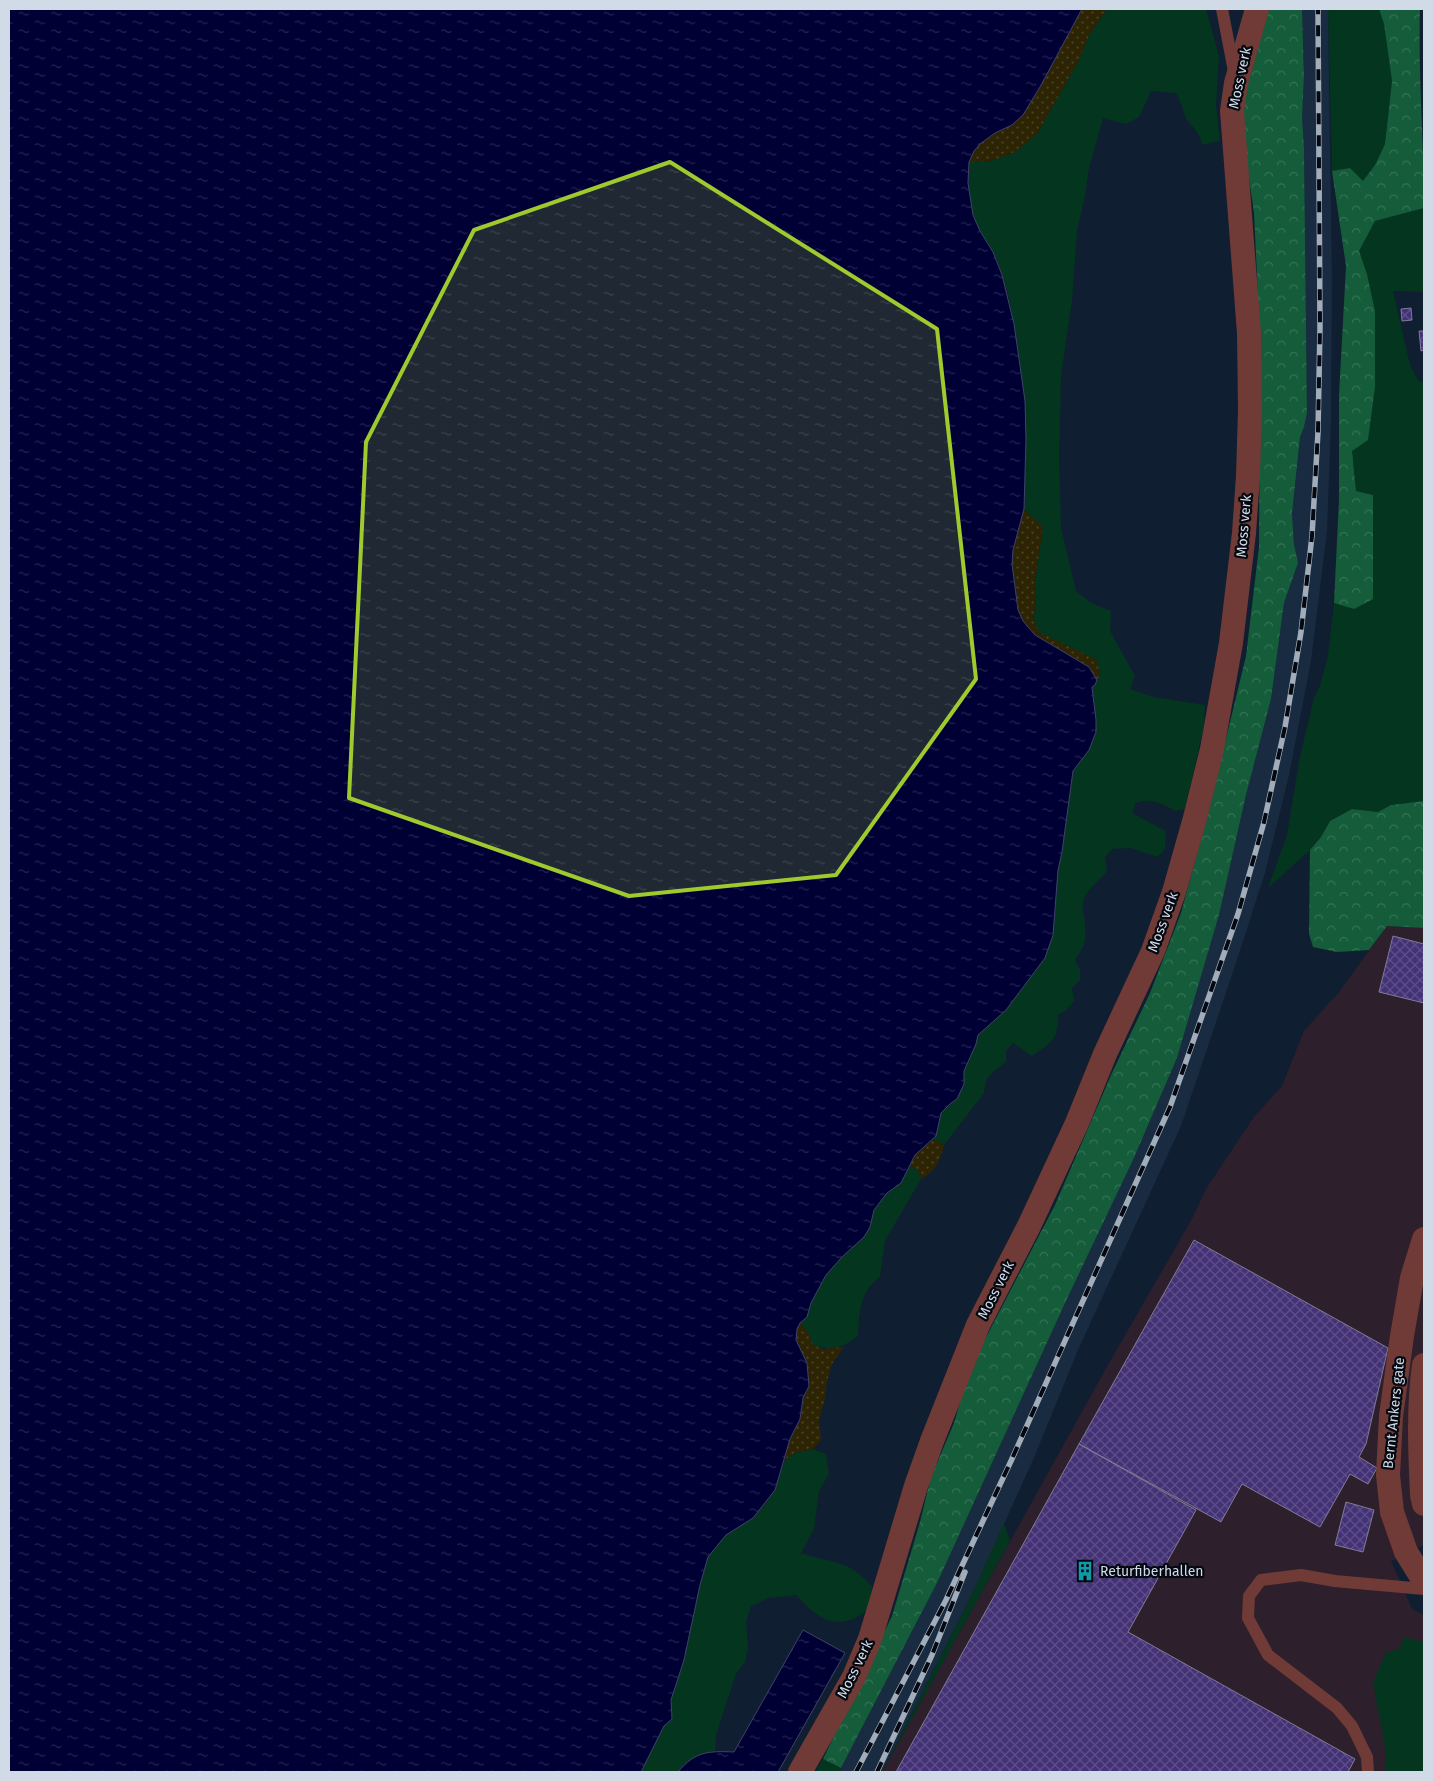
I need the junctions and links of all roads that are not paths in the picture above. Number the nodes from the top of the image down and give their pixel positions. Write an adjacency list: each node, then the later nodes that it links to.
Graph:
1 (1222, 9): 3 (lane)
2 (1257, 9): 3 (street, Moss verk)
3 (1236, 83): 9 (street, Moss verk)
4 (1424, 1239): 7 (street, Bernt Ankers gate)
5 (1424, 1365): 6 (street, Bernt Ankers gate)
6 (1424, 1504)
7 (1424, 1581)
8 (1424, 1589): 10 (lane)
9 (800, 1772)
10 (1368, 1772)

